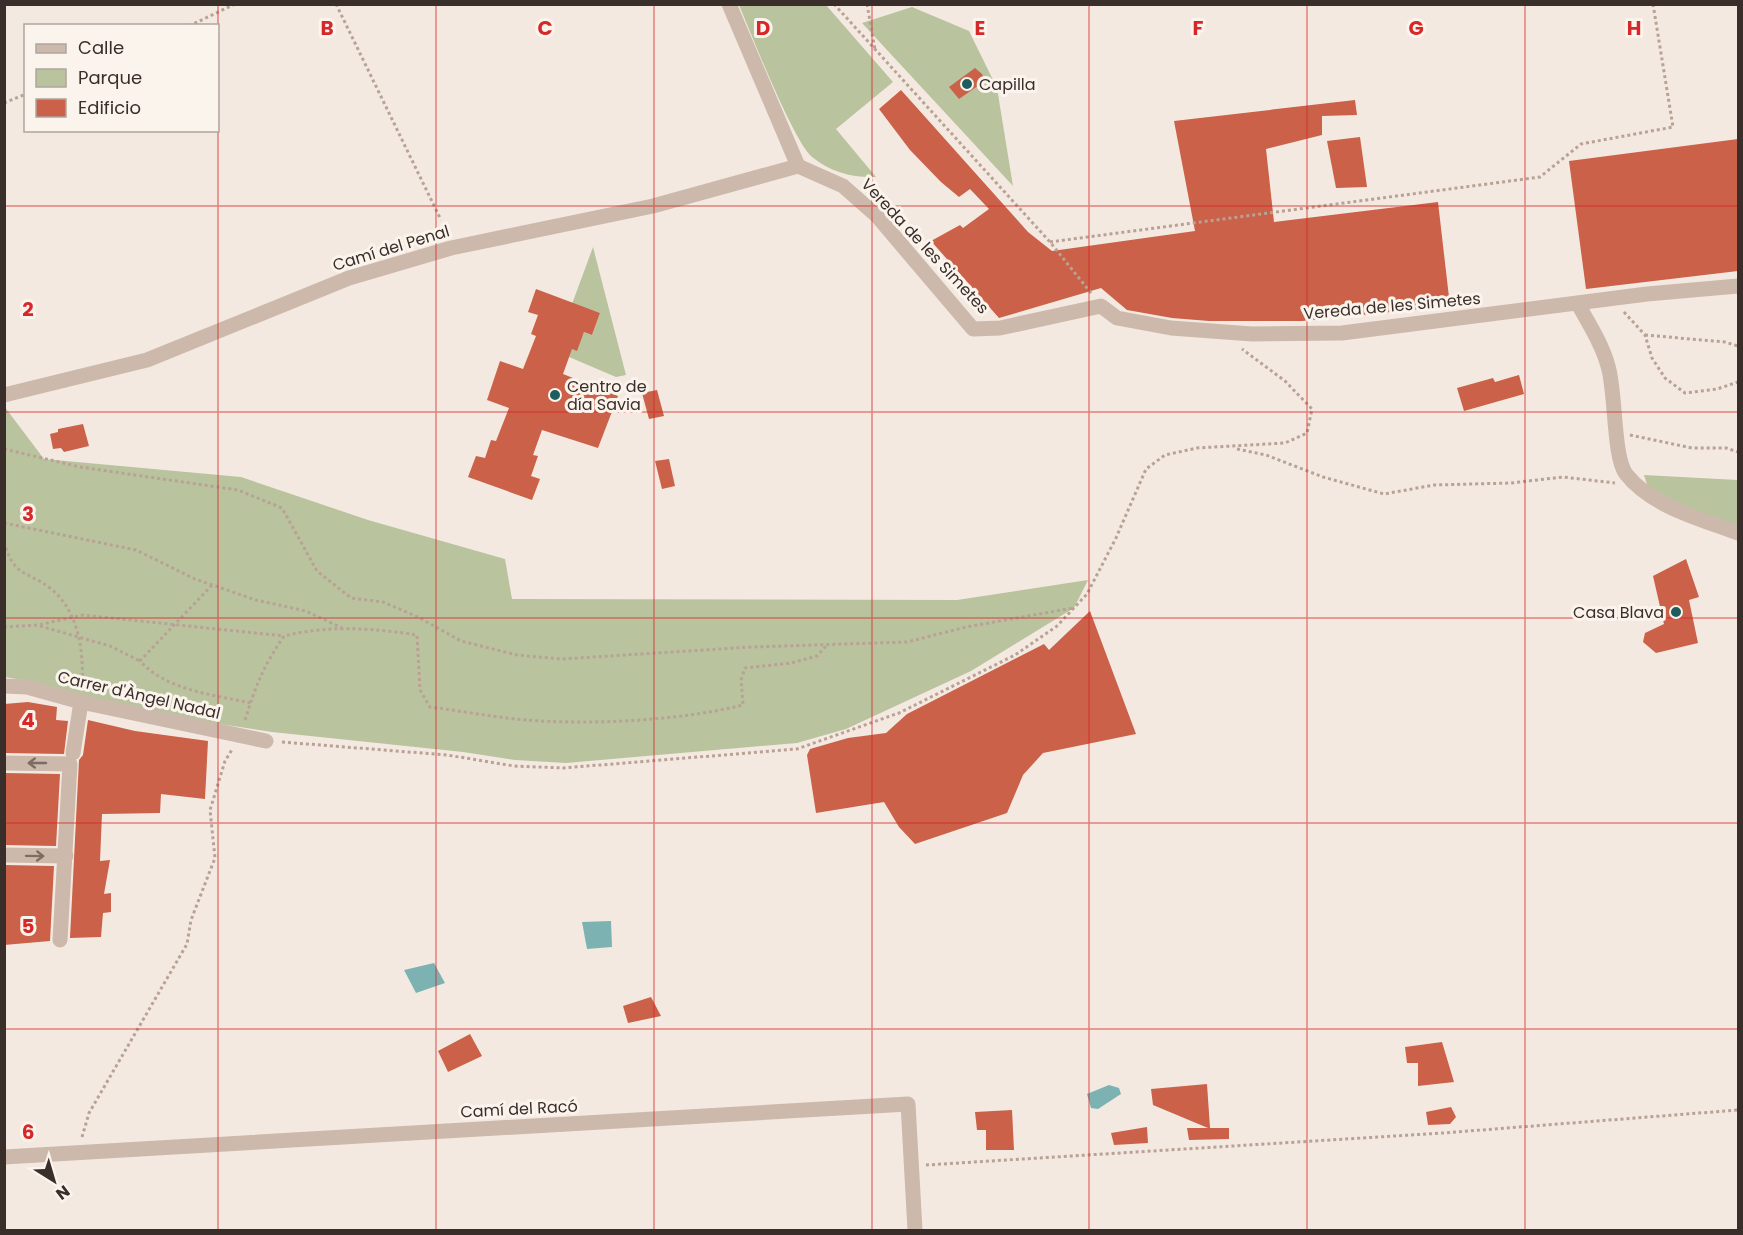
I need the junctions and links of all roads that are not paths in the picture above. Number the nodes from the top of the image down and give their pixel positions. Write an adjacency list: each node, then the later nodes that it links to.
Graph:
1 (729, 4): 2 (street)
2 (798, 166): 4 (street, Vereda de les Simetes); 5 (street, Camí del Penal)
3 (1738, 286): 4 (street, Vereda de les Simetes)
4 (1578, 304): 6 (street)
5 (4, 395)
6 (1738, 533)
7 (4, 686): 8 (street, Carrer d'Àngel Nadal)
8 (81, 702): 9 (street, Carrer d'Àngel Nadal); 10 (street)
9 (266, 741)
10 (72, 758): 11 (street, one-way to 11); 13 (street)
11 (4, 763)
12 (4, 855): 13 (street, one-way to 13)
13 (66, 856): 14 (street)
14 (60, 940)
15 (4, 1157): 16 (street, Camí del Racó)
16 (915, 1230)

